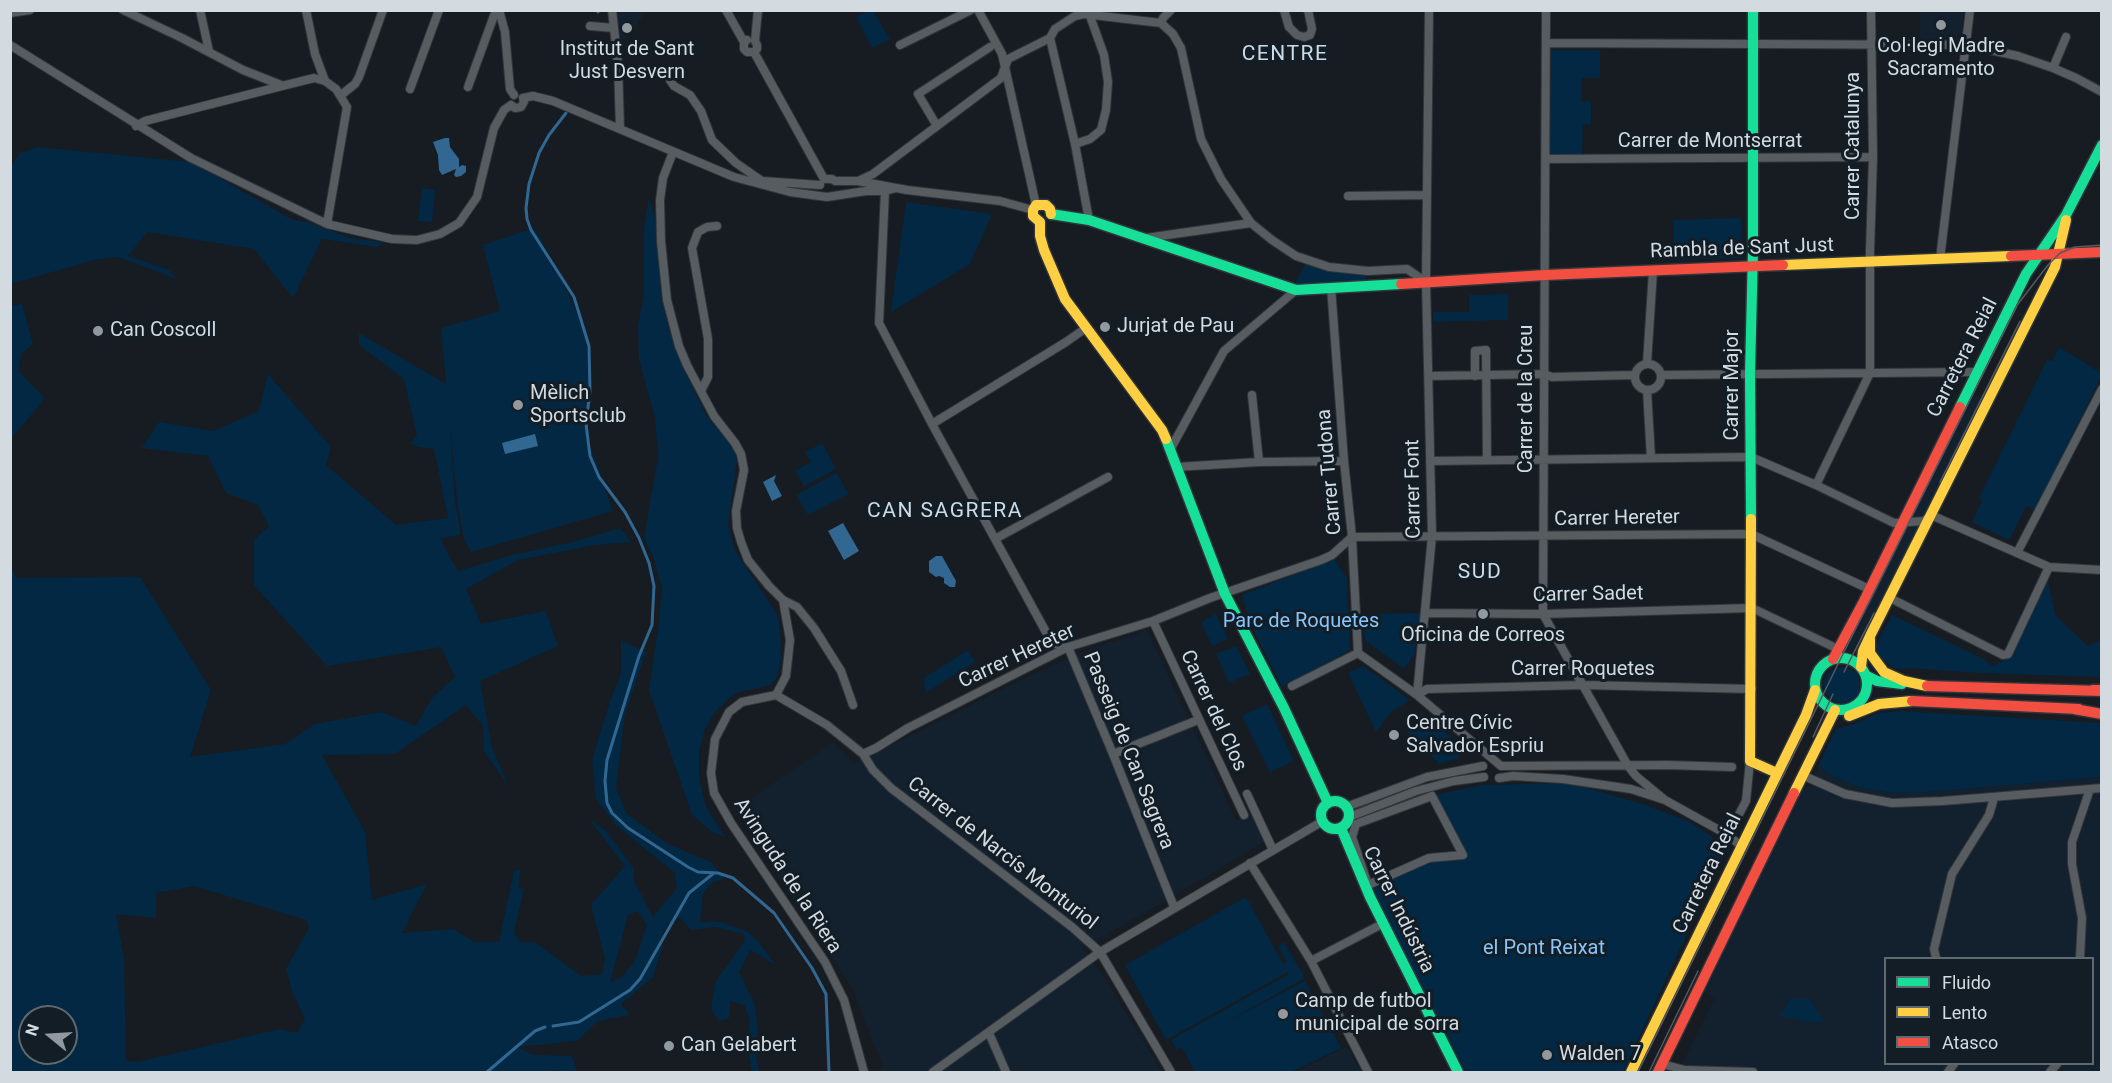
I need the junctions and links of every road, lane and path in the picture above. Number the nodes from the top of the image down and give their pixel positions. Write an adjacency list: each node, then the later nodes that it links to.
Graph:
1 (30, 10): 22 (street)
2 (123, 10): 21 (street)
3 (200, 10): 39 (street)
4 (306, 10): 44 (street)
5 (383, 10): 49 (street)
6 (439, 10): 47 (street)
7 (498, 10): 46 (street); 50 (street)
8 (612, 10): 27 (street)
9 (726, 10): 31 (street)
10 (758, 10): 30 (street)
11 (971, 10): 36 (street)
12 (978, 10): 41 (street)
13 (1171, 10): 25 (street)
14 (1284, 10): 15 (street)
15 (1308, 10)
16 (1429, 10): 69 (street, Carrer Font)
17 (1546, 10): 32 (street, Carrer de la Creu)
18 (1753, 10): 33 (main road, Carrer Major)
19 (1871, 10): 34 (street, Carrer Catalunya)
20 (1970, 10): 37 (street)
21 (131, 12): 39 (street)
22 (10, 13)
23 (1126, 15): 24 (street); 25 (street)
24 (1090, 16): 29 (street); 56 (street)
25 (1163, 23): 77 (street)
26 (590, 26): 27 (street)
27 (614, 28): 55 (street)
28 (2066, 37): 42 (street)
29 (1050, 38): 41 (street); 56 (street)
30 (755, 40): 31 (street); 40 (street)
31 (744, 42): 40 (street)
32 (1546, 43): 33 (street); 60 (street, Carrer de la Creu)
33 (1753, 44): 34 (street); 61 (main road, Carrer Major)
34 (1871, 44): 37 (street); 59 (street, Carrer Catalunya)
35 (10, 45): 53 (street)
36 (900, 45)
37 (1966, 45): 42 (street); 84 (street)
38 (990, 47): 54 (street)
39 (209, 51): 45 (street)
40 (754, 52): 66 (street)
41 (1004, 68): 54 (street); 72 (street)
42 (2053, 68): 48 (street)
43 (670, 80): 63 (street)
44 (325, 81): 45 (street); 49 (street)
45 (282, 86): 53 (street)
46 (468, 87)
47 (410, 89)
48 (2102, 92)
49 (340, 94): 78 (street)
50 (514, 95): 51 (street); 52 (street)
51 (523, 98): 52 (street); 55 (street)
52 (511, 105): 78 (street)
53 (136, 126): 78 (street)
54 (937, 126): 65 (street)
55 (620, 128): 58 (street)
56 (1075, 144): 75 (street)
57 (2102, 145): 74 (main road, Carretera Reial)
58 (673, 152): 62 (street); 107 (street)
59 (1873, 157): 61 (street, Carrer de Montserrat); 85 (street, Carrer Catalunya)
60 (1546, 159): 61 (street, Carrer de Montserrat); 89 (street, Carrer de la Creu)
61 (1753, 159): 86 (main road, Carrer Major)
62 (748, 180): 63 (street); 70 (street)
63 (762, 181): 66 (street)
64 (835, 181): 65 (street); 66 (street); 70 (street)
65 (858, 181): 67 (street)
66 (822, 182): 70 (street)
67 (896, 188): 68 (street); 72 (street)
68 (885, 191): 70 (street); 109 (street, Passeig de Can Sagrera)
69 (1426, 195): 71 (street); 90 (street, Carrer Font)
70 (830, 196)
71 (1348, 196)
72 (1034, 207): 73 (main road); 76 (main road)
73 (1051, 214): 75 (main road); 76 (main road)
74 (2066, 215): 82 (main road, Carretera Reial); 83 (main road, Carretera Reial)
75 (1089, 220): 80 (main road)
76 (1040, 222): 94 (main road)
77 (1251, 223): 80 (street); 87 (street)
78 (327, 224)
79 (717, 226): 107 (street)
80 (1141, 238): 93 (main road)
81 (2102, 252): 82 (main road, Rambla de Sant Just)
82 (2058, 254): 83 (main road, Rambla de Sant Just); 121 (main road, Carretera Reial)
83 (2038, 255): 84 (main road, Rambla de Sant Just); 96 (main road, Carretera Reial)
84 (1940, 259): 85 (main road, Rambla de Sant Just)
85 (1870, 262): 86 (main road, Rambla de Sant Just); 98 (street, Carrer Catalunya)
86 (1752, 267): 88 (main road, Rambla de Sant Just); 97 (main road, Carrer Major)
87 (1368, 271): 90 (street); 91 (street)
88 (1653, 271): 89 (main road, Rambla de Sant Just); 95 (street)
89 (1545, 275): 90 (main road, Rambla de Sant Just); 99 (street, Carrer de la Creu)
90 (1426, 282): 91 (main road, Rambla de Sant Just); 104 (street, Carrer Font)
91 (1375, 285): 92 (main road, Rambla de Sant Just)
92 (1331, 287): 93 (main road, Rambla de Sant Just); 115 (street, Carrer Tudona)
93 (1296, 290): 110 (street)
94 (1086, 328): 109 (street); 110 (main road)
95 (1647, 363): 102 (street); 103 (street)
96 (1976, 372): 98 (street); 122 (main road, Carretera Reial)
97 (1750, 373): 98 (street); 103 (street); 111 (main road, Carrer Major)
98 (1870, 373): 120 (street, Carrer Catalunya)
99 (1544, 374): 101 (street); 102 (street); 112 (street, Carrer de la Creu)
100 (1475, 375): 101 (street); 101 (street); 104 (street)
101 (1486, 375): 114 (street)
102 (1635, 375): 106 (street)
103 (1662, 375): 106 (street)
104 (1429, 376): 116 (street, Carrer Font)
105 (2102, 389): 128 (street)
106 (1647, 390): 113 (street)
107 (701, 391): 134 (street)
108 (1252, 395): 117 (street)
109 (932, 424): 127 (street, Passeig de Can Sagrera)
110 (1170, 450): 118 (main road)
111 (1751, 457): 113 (street); 120 (street); 123 (main road, Carrer Major)
112 (1544, 458): 113 (street); 114 (street); 125 (street, Carrer de la Creu)
113 (1651, 458)
114 (1487, 459): 116 (street)
115 (1344, 461): 117 (street); 126 (street, Carrer Tudona)
116 (1430, 461): 124 (street, Carrer Font)
117 (1259, 462): 118 (street)
118 (1176, 467): 132 (main road)
119 (1108, 477): 127 (street)
120 (1816, 485): 122 (street)
121 (1931, 515): 122 (street); 128 (street); 133 (main road, Carretera Reial)
122 (1901, 523): 131 (main road, Carretera Reial)
123 (1751, 534): 125 (street, Carrer Hereter); 131 (street, Carrer Hereter); 135 (main road, Carrer Major)
124 (1432, 536): 125 (street, Carrer Hereter); 126 (street, Carrer Hereter); 136 (street, Carrer Font)
125 (1543, 536): 137 (street, Carrer de la Creu)
126 (1352, 537): 132 (street, Carrer Hereter); 141 (street, Carrer Tudona)
127 (995, 539): 140 (street, Passeig de Can Sagrera)
128 (2018, 553): 129 (street)
129 (2049, 567): 130 (street); 133 (street)
130 (2102, 570)
131 (1869, 589): 142 (main road, Carretera Reial)
132 (1225, 594): 138 (street, Carrer Hereter); 178 (main road)
133 (1890, 598): 139 (main road, Carretera Reial)
134 (783, 600): 150 (street); 154 (street)
135 (1752, 608): 137 (street, Carrer Sadet); 142 (street); 147 (main road, Carrer Major)
136 (1425, 613): 137 (street, Carrer Sadet); 151 (street, Carrer Font)
137 (1543, 614): 144 (street, Carrer de la Creu)
138 (1153, 621): 140 (street, Carrer Hereter); 159 (street, Carrer del Clos)
139 (1870, 636): 143 (main road, Carretera Reial); 146 (main road)
140 (1068, 647): 161 (street, Carrer Hereter); 162 (street, Passeig de Can Sagrera)
141 (1358, 653): 145 (street); 151 (street)
142 (1835, 654): 143 (main road); 148 (main road)
143 (1864, 672): 146 (main road); 152 (main road)
144 (1583, 685): 147 (street, Carrer Roquetes); 151 (street, Carrer Roquetes); 167 (street, Carrer de la Creu)
145 (1292, 686)
146 (1927, 686): 149 (main road)
147 (1752, 689): 164 (main road, Carrer Major)
148 (1815, 690): 157 (main road); 169 (main road, Carretera Reial)
149 (2099, 690)
150 (776, 695): 161 (street, Carrer de Narcís Monturiol); 196 (street, Avinguda de la Riera)
151 (1417, 695): 163 (street)
152 (1862, 700): 153 (main road); 157 (main road)
153 (1912, 701): 156 (main road); 160 (main road)
154 (853, 705)
155 (2102, 708): 156 (main road)
156 (2074, 709): 158 (main road)
157 (1835, 710): 160 (main road)
158 (2102, 714)
159 (1198, 720): 162 (street); 180 (street, Carrer del Clos)
160 (1827, 726): 170 (main road)
161 (863, 754): 190 (street, Carrer de Narcís Monturiol)
162 (1113, 754): 188 (street, Passeig de Can Sagrera)
163 (1494, 760): 165 (street); 166 (street)
164 (1750, 760): 169 (main road); 183 (street, Carrer Major)
165 (1501, 765): 167 (street); 172 (street)
166 (1483, 766): 171 (street); 179 (street)
167 (1628, 766): 168 (street); 177 (street, Carrer de la Creu)
168 (1732, 767)
169 (1777, 774): 184 (main road, Carretera Reial)
170 (1802, 775): 176 (street); 195 (main road)
171 (1484, 777): 172 (street); 179 (street)
172 (1499, 778): 177 (street)
173 (2102, 788): 174 (street)
174 (2090, 789): 176 (street); 192 (street)
175 (1247, 794): 185 (street)
176 (1994, 798): 191 (street)
177 (1665, 800): 183 (street)
178 (1328, 803): 179 (main road); 181 (main road)
179 (1348, 812): 182 (main road)
180 (1244, 815)
181 (1323, 820): 182 (main road); 185 (street)
182 (1341, 828): 189 (main road, Carrer Indústria)
183 (1728, 835): 184 (street)
184 (1741, 846): 202 (main road, Carretera Reial)
185 (1273, 850): 186 (street)
186 (1250, 863): 188 (street); 193 (street)
187 (1368, 885): 187 (street)
188 (1174, 907): 190 (street)
189 (1384, 923): 193 (street); 201 (main road, Carrer Indústria)
190 (1100, 952): 194 (street); 199 (street, Carrer de Narcís Monturiol)
191 (1936, 957)
192 (2080, 957)
193 (1311, 961): 200 (street)
194 (989, 1033): 197 (street); 198 (street)
195 (1660, 1068): 203 (street)
196 (864, 1072)
197 (933, 1072)
198 (1006, 1072)
199 (1171, 1072)
200 (1368, 1072)
201 (1456, 1072)
202 (1631, 1072)
203 (1753, 1072)

